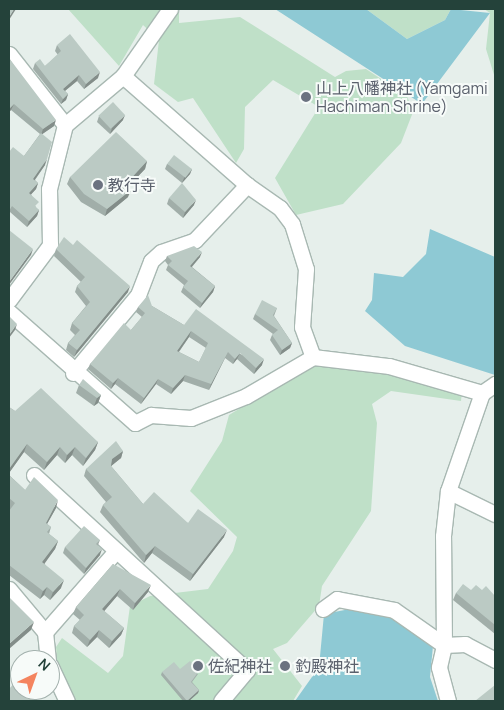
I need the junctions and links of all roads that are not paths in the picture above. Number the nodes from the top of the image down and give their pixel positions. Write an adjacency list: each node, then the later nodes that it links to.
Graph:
1 (170, 9): 3 (street)
2 (9, 54): 4 (street)
3 (123, 76): 4 (street); 5 (street)
4 (65, 125): 6 (street)
5 (247, 185): 8 (street); 9 (street)
6 (9, 300)
7 (9, 312): 9 (street)
8 (313, 357): 9 (street); 11 (street)
9 (73, 373)
10 (495, 384): 11 (street)
11 (482, 393): 13 (street)
12 (34, 475): 15 (street)
13 (448, 491): 14 (street); 19 (street)
14 (495, 514)
15 (116, 551): 18 (street); 24 (street)
16 (9, 589): 18 (street)
17 (323, 609): 19 (street)
18 (45, 632): 20 (street)
19 (444, 645): 21 (street); 25 (street)
20 (47, 650)
21 (495, 660)
22 (60, 685): 23 (street)
23 (68, 701)
24 (221, 701)
25 (448, 701)

